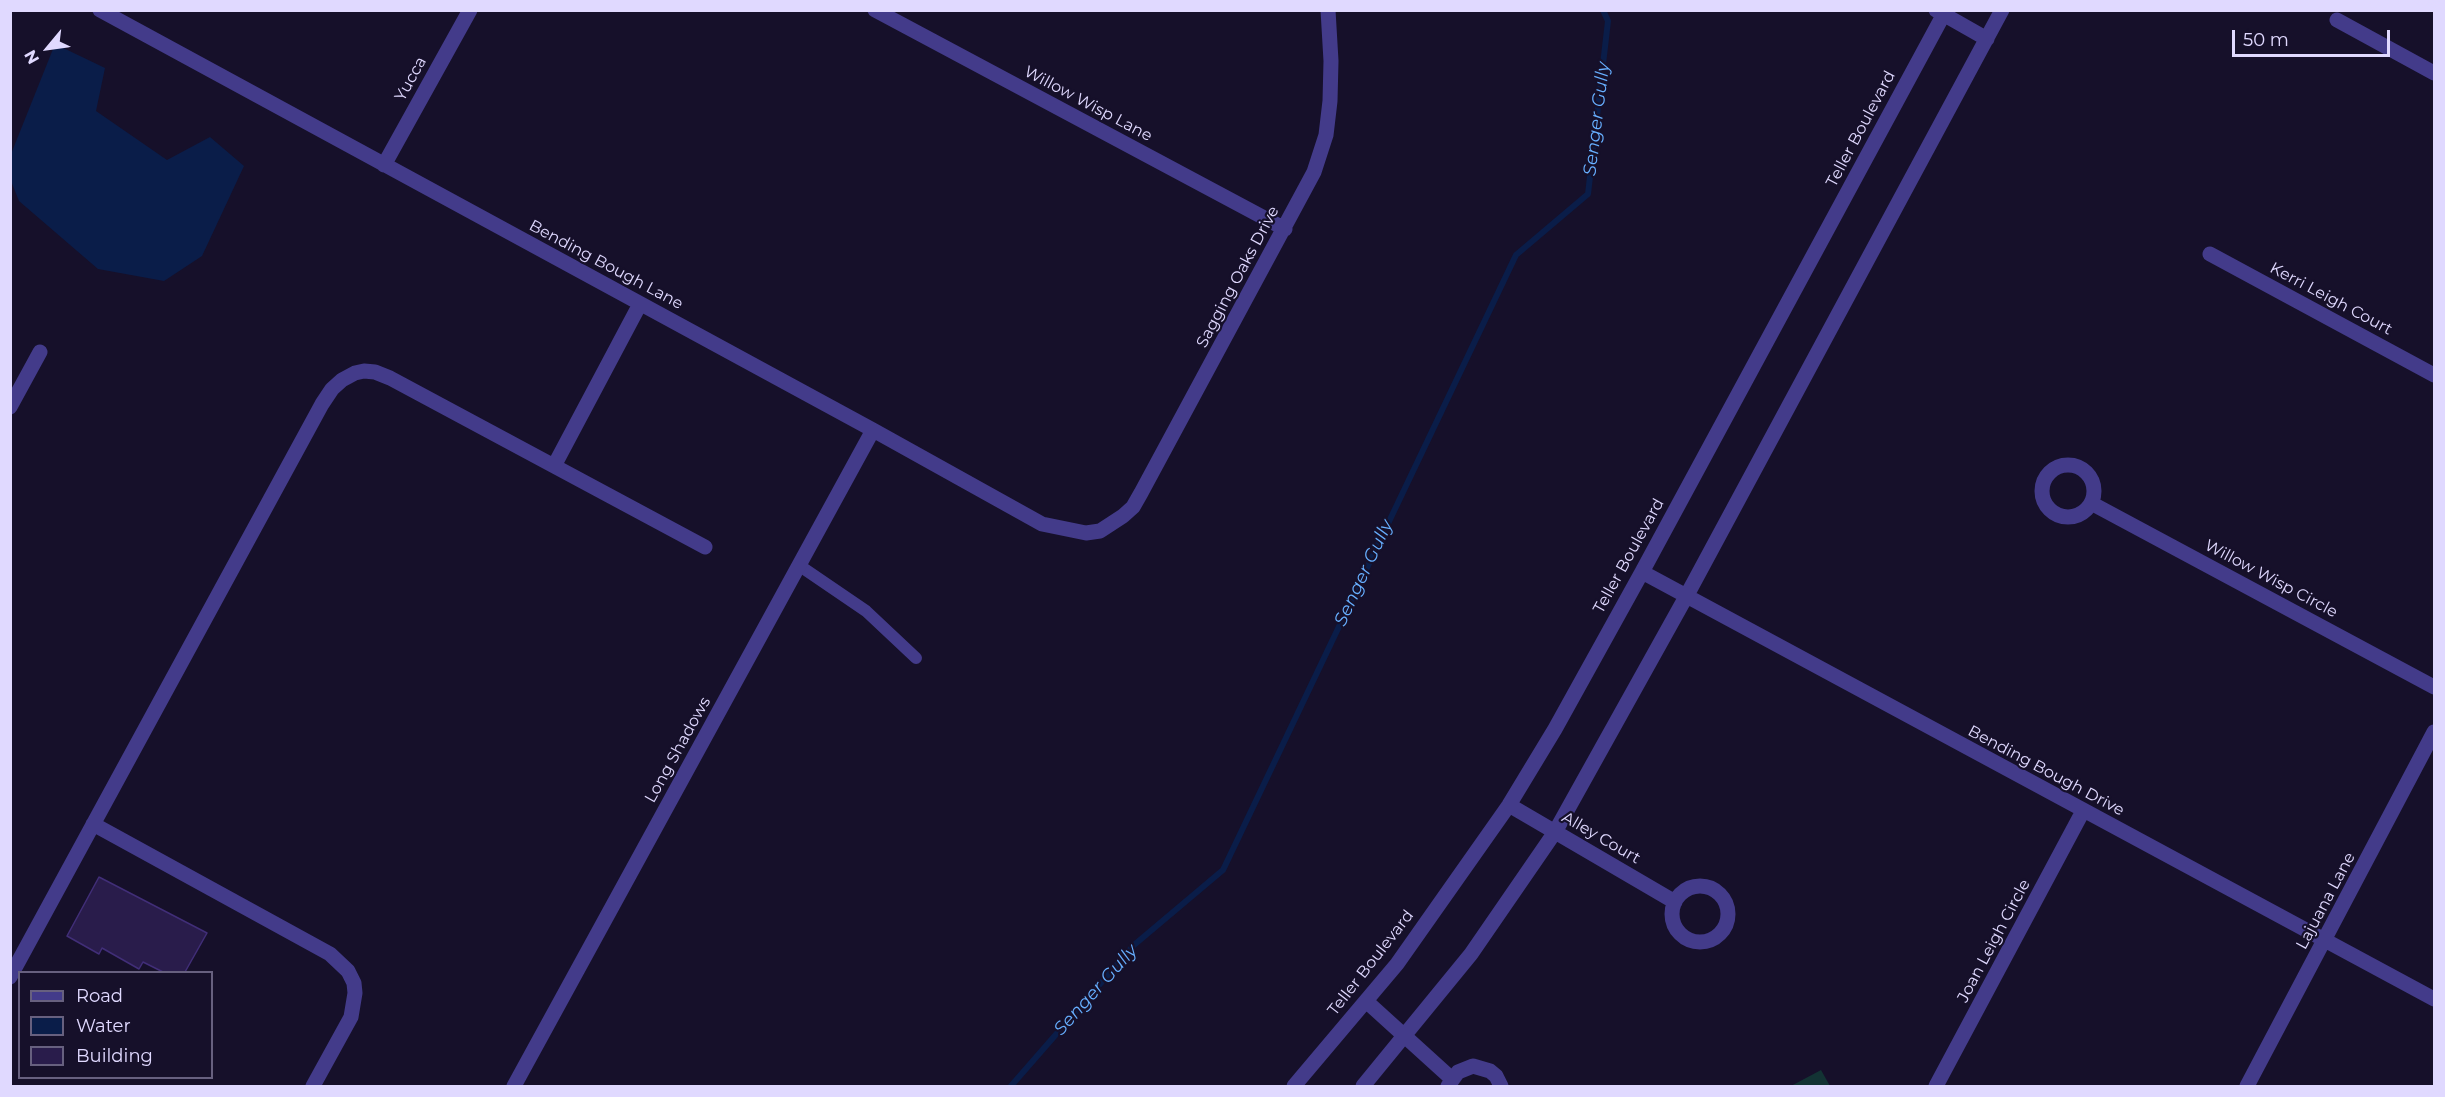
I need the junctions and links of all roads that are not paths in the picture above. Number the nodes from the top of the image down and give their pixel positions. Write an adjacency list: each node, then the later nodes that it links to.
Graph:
1 (100, 10): 10 (street, Bending Bough Lane)
2 (470, 10): 10 (street, Yucca)
3 (875, 10): 11 (street, Willow Wisp Lane)
4 (1328, 10): 11 (street, Sagging Oaks Drive)
5 (2002, 10): 8 (street)
6 (1942, 12): 8 (street); 23 (street, Teller Boulevard)
7 (2337, 20): 9 (street)
8 (1987, 39): 24 (street)
9 (2434, 74)
10 (384, 165): 13 (street, Bending Bough Lane)
11 (1285, 229): 20 (street, Sagging Oaks Drive)
12 (2210, 254): 15 (street, Kerri Leigh Court)
13 (640, 304): 17 (street, Bending Bough Lane); 18 (street)
14 (40, 352): 16 (street)
15 (2434, 375)
16 (10, 407)
17 (873, 430): 20 (street, Bending Bough Lane); 22 (street, Long Shadows)
18 (554, 466): 21 (street); 30 (street)
19 (2091, 503): 26 (street, Willow Wisp Circle)
20 (1100, 531)
21 (705, 548)
22 (800, 566): 25 (lane); 40 (street, Long Shadows)
23 (1642, 572): 24 (street, Bending Bough Drive); 28 (street, Teller Boulevard)
24 (1687, 595): 29 (street, Bending Bough Drive); 31 (street)
25 (916, 658)
26 (2434, 687)
27 (2434, 732): 33 (street, Lajuana Lane)
28 (1509, 805): 31 (street, Alley Court); 36 (street, Teller Boulevard)
29 (2083, 811): 33 (street, Bending Bough Drive); 44 (street, Joan Leigh Circle)
30 (93, 824): 34 (street); 39 (street)
31 (1555, 832): 32 (street, Alley Court); 37 (street)
32 (1676, 902)
33 (2326, 940): 35 (street, Bending Bough Drive); 45 (street, Lajuana Lane)
34 (10, 977)
35 (2434, 999)
36 (1366, 1001): 37 (street); 41 (street, Teller Boulevard)
37 (1404, 1036): 38 (street); 42 (street)
38 (1450, 1082): 43 (street)
39 (313, 1086)
40 (514, 1086)
41 (1294, 1086)
42 (1363, 1086)
43 (1501, 1086)
44 (1936, 1086)
45 (2247, 1086)

